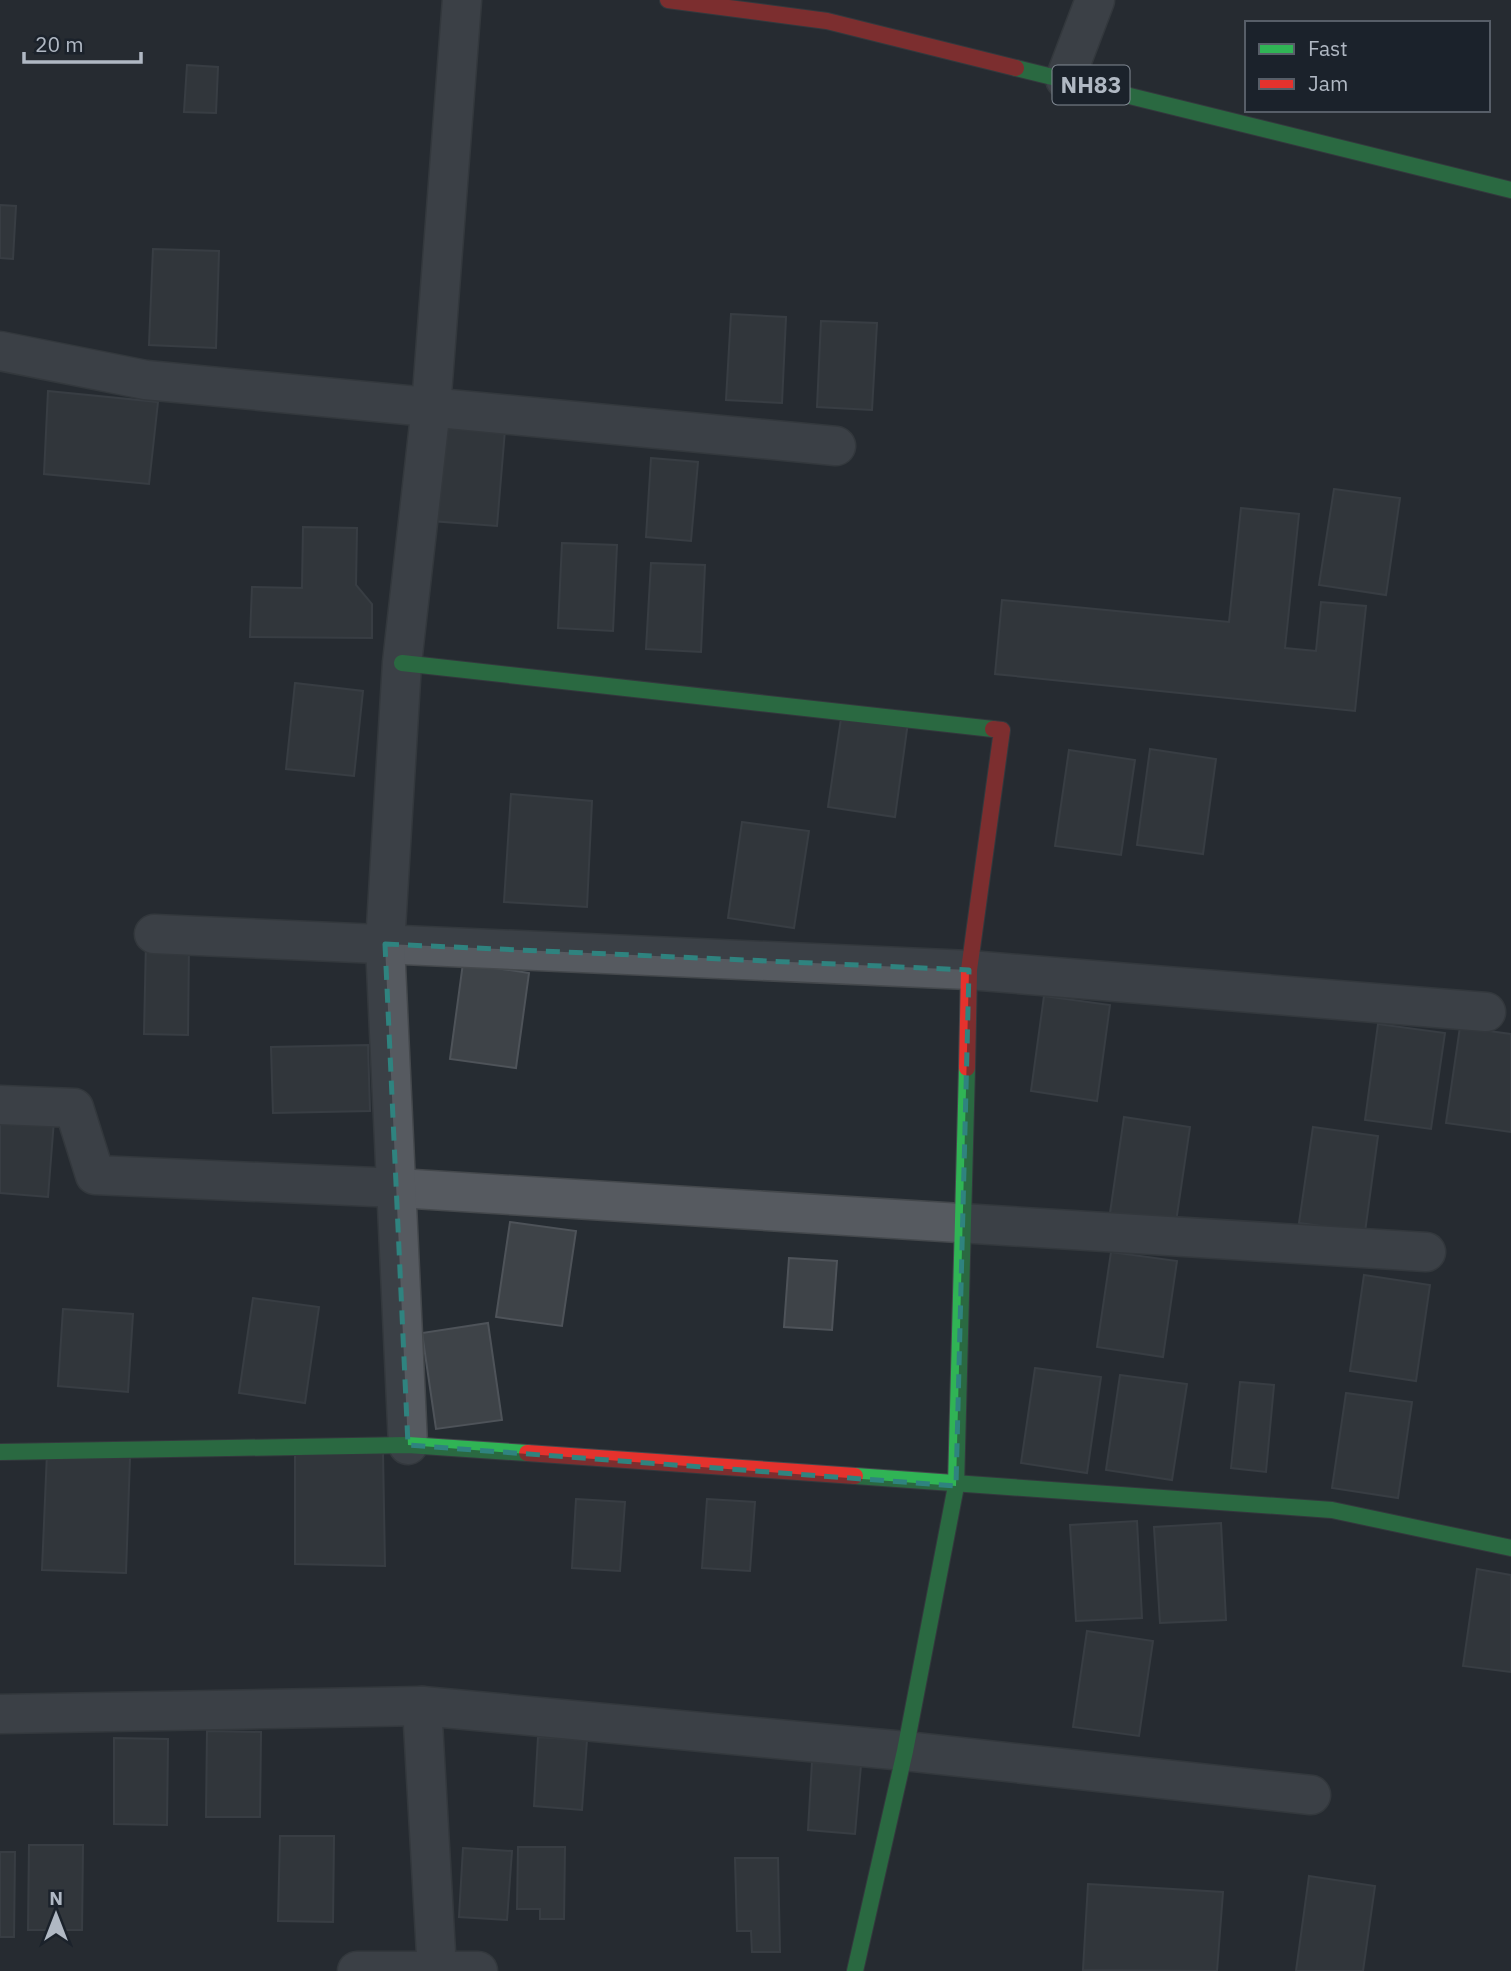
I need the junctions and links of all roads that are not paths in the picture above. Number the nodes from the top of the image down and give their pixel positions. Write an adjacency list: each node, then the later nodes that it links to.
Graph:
1 (462, 0): 7 (street)
2 (667, 0): 4 (main road, NH83)
3 (1095, 0): 4 (street)
4 (1065, 79): 5 (main road, NH83)
5 (1511, 190)
6 (0, 351): 7 (street)
7 (430, 407): 8 (street); 9 (street)
8 (836, 446)
9 (402, 663): 11 (street); 12 (main road)
10 (154, 934): 11 (street)
11 (385, 944): 12 (street); 15 (street)
12 (969, 970): 13 (street); 16 (main road)
13 (1486, 1012)
14 (0, 1105): 15 (street)
15 (398, 1188): 16 (street); 18 (street)
16 (962, 1224): 17 (street); 20 (main road)
17 (1426, 1252)
18 (408, 1445): 19 (main road); 20 (main road)
19 (0, 1452)
20 (956, 1486): 21 (main road); 24 (main road)
21 (1511, 1548)
22 (422, 1706): 23 (street); 24 (street); 26 (street)
23 (0, 1714)
24 (905, 1751): 25 (street); 29 (main road)
25 (1311, 1795)
26 (437, 1970): 27 (street); 28 (street)
27 (357, 1971)
28 (478, 1971)
29 (855, 1971)

